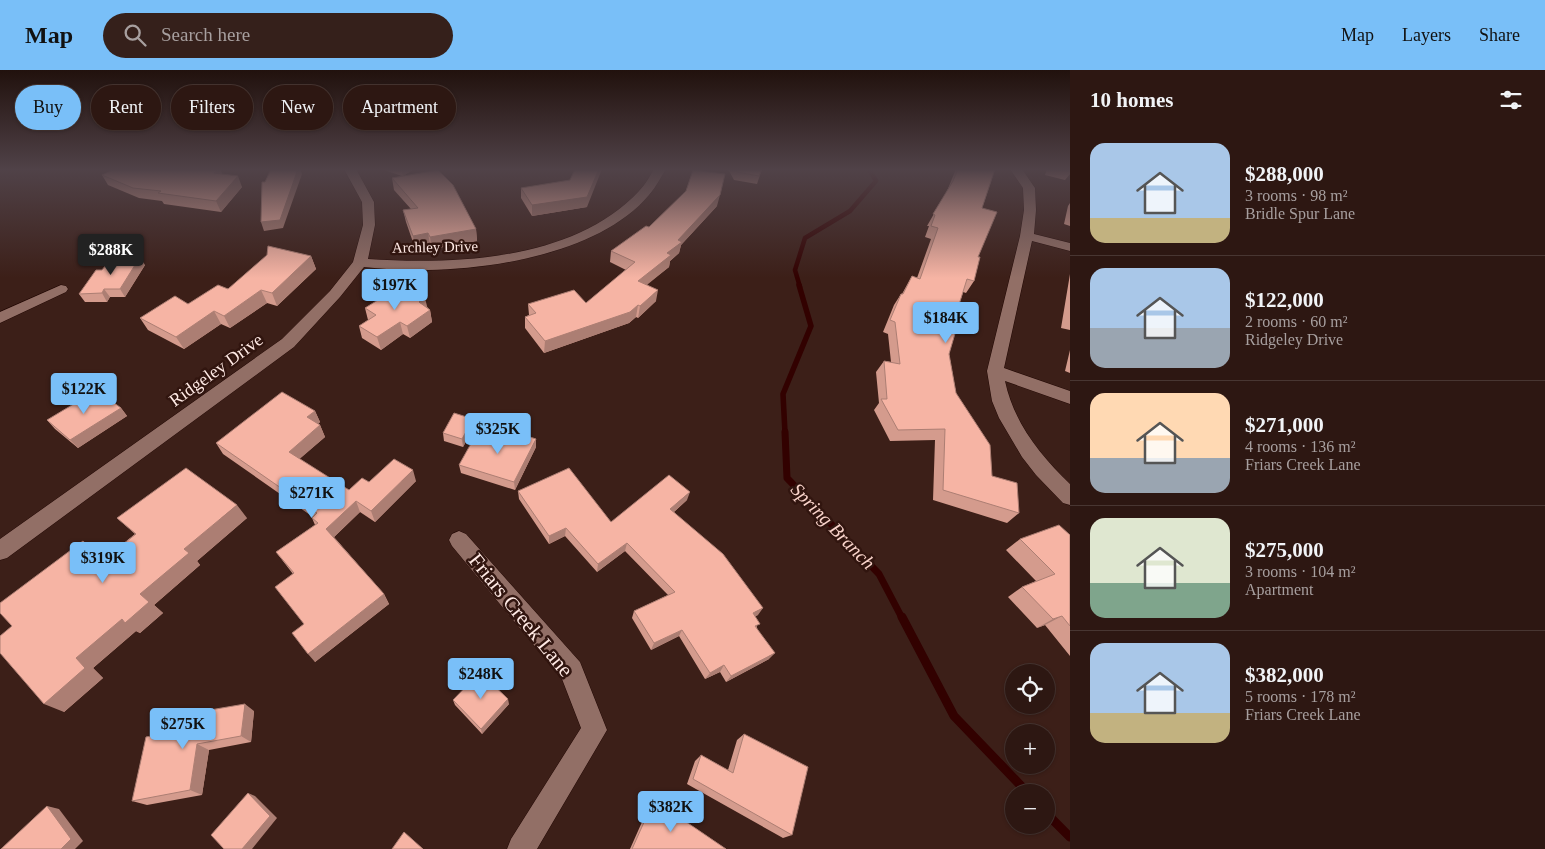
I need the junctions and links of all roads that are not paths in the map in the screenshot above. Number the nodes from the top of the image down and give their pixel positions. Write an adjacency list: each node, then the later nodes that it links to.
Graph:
1 (368, 205): 6 (street, Ridgeley Drive)
2 (632, 205): 6 (street, Archley Drive)
3 (1030, 205): 4 (street)
4 (1027, 236): 5 (street); 9 (street)
5 (1070, 247)
6 (360, 263): 13 (street, Ridgeley Drive)
7 (61, 289): 8 (street)
8 (0, 318)
9 (995, 372): 10 (street); 11 (street)
10 (1070, 398)
11 (1070, 497)
12 (460, 540): 14 (street, Friars Creek Lane)
13 (0, 551)
14 (522, 849)

